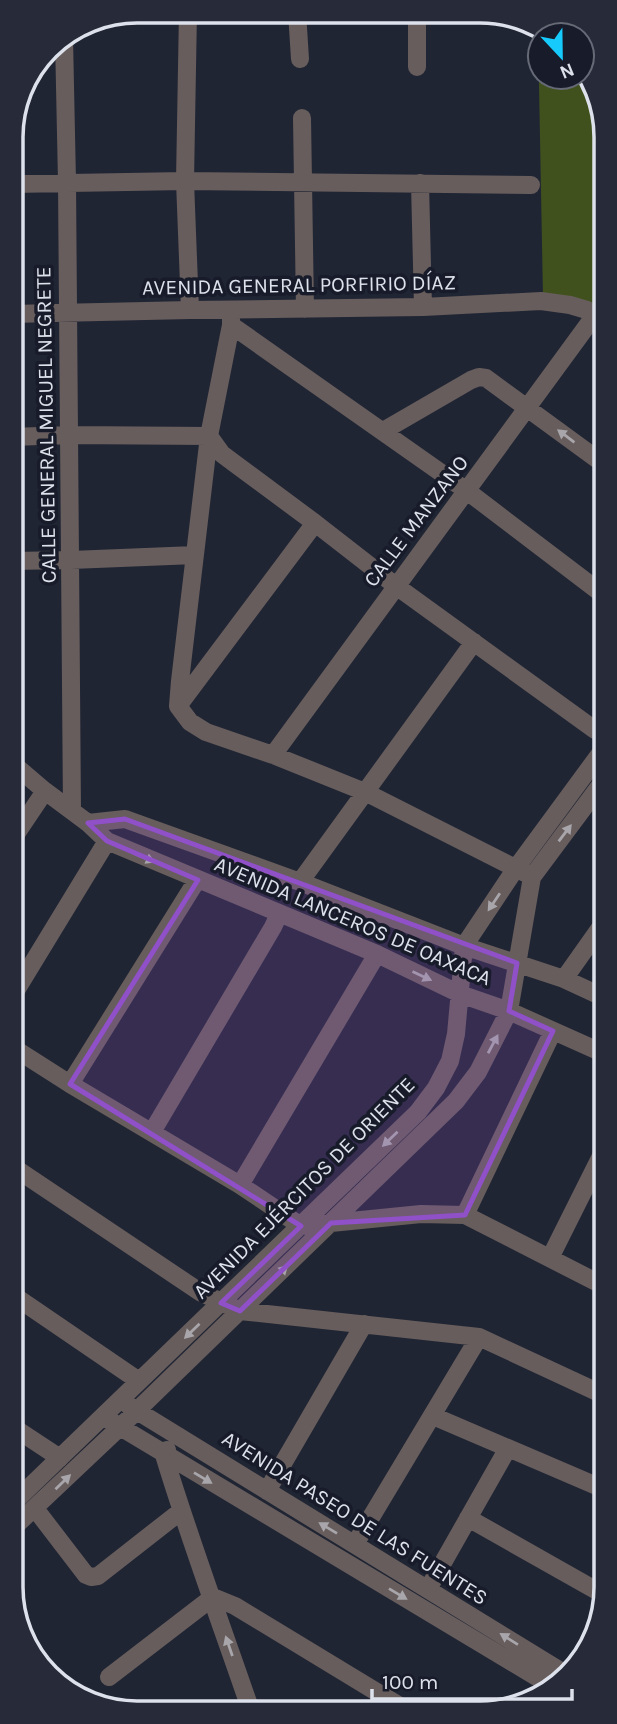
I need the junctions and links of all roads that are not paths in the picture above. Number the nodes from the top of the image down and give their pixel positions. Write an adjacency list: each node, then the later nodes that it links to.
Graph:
1 (188, 23): 8 (street)
2 (298, 23): 5 (street)
3 (417, 23): 6 (street)
4 (64, 50): 9 (street, CALLE GENERAL MIGUEL NEGRETE)
5 (300, 59)
6 (417, 67)
7 (302, 118): 12 (street)
8 (186, 181): 9 (street); 12 (street); 16 (street)
9 (67, 182): 11 (street); 18 (street, CALLE GENERAL MIGUEL NEGRETE)
10 (420, 183): 12 (street); 13 (street); 14 (street)
11 (23, 184)
12 (302, 184): 15 (street)
13 (531, 185)
14 (423, 307): 15 (street, AVENIDA GENERAL PORFIRIO DÍAZ); 19 (street, AVENIDA GENERAL PORFIRIO DÍAZ)
15 (305, 309): 21 (street, AVENIDA GENERAL PORFIRIO DÍAZ)
16 (190, 310): 18 (street, AVENIDA GENERAL PORFIRIO DÍAZ); 21 (street, AVENIDA GENERAL PORFIRIO DÍAZ)
17 (23, 314): 18 (street, AVENIDA GENERAL PORFIRIO DÍAZ)
18 (68, 314): 24 (street, CALLE GENERAL MIGUEL NEGRETE)
19 (594, 315)
20 (594, 316): 22 (street, CALLE MANZANO)
21 (231, 318): 23 (street); 25 (street)
22 (528, 408): 23 (street); 27 (street, one-way to 22); 28 (street, CALLE MANZANO)
23 (383, 431): 28 (street)
24 (69, 435): 25 (street); 26 (street); 31 (street, CALLE GENERAL MIGUEL NEGRETE)
25 (209, 436): 29 (street); 30 (street)
26 (23, 437)
27 (594, 458)
28 (467, 491): 33 (street, CALLE MANZANO); 34 (street)
29 (315, 523): 33 (street); 36 (street)
30 (195, 555): 31 (street); 36 (street)
31 (71, 560): 32 (street); 45 (street, CALLE GENERAL MIGUEL NEGRETE)
32 (23, 561)
33 (396, 586): 35 (street); 39 (street, CALLE MANZANO)
34 (594, 588)
35 (474, 642): 37 (street); 44 (street)
36 (178, 706): 39 (street)
37 (594, 723)
38 (594, 735): 40 (street)
39 (273, 755): 44 (street)
40 (594, 761)
41 (23, 773): 43 (street, AVENIDA LANCEROS DE OAXACA)
42 (594, 782): 49 (street, AVENIDA EJÉRCITOS DE ORIENTE)
43 (45, 792): 45 (street, AVENIDA LANCEROS DE OAXACA); 47 (street)
44 (365, 792): 49 (street); 51 (street)
45 (72, 811): 46 (street, AVENIDA LANCEROS DE OAXACA)
46 (88, 823): 48 (street, AVENIDA LANCEROS DE OAXACA); 51 (street, AVENIDA LANCEROS DE OAXACA)
47 (23, 824)
48 (107, 841): 50 (street, AVENIDA LANCEROS DE OAXACA, one-way to 50); 57 (street)
49 (524, 873): 54 (street, AVENIDA EJÉRCITOS DE ORIENTE, one-way to 54); 56 (street, AVENIDA EJÉRCITOS DE ORIENTE)
50 (197, 880): 52 (street, AVENIDA LANCEROS DE OAXACA); 65 (street)
51 (300, 882): 54 (street, AVENIDA LANCEROS DE OAXACA)
52 (279, 914): 55 (street, AVENIDA LANCEROS DE OAXACA); 66 (street)
53 (594, 937): 58 (street)
54 (464, 946): 56 (street, AVENIDA LANCEROS DE OAXACA); 60 (street, AVENIDA EJÉRCITOS DE ORIENTE)
55 (377, 954): 60 (street, AVENIDA LANCEROS DE OAXACA, one-way to 60); 69 (street)
56 (517, 962): 58 (street, AVENIDA LANCEROS DE OAXACA); 61 (street, AVENIDA EJÉRCITOS DE ORIENTE)
57 (23, 979)
58 (564, 979): 59 (street, AVENIDA LANCEROS DE OAXACA)
59 (594, 993)
60 (460, 994): 61 (street, AVENIDA LANCEROS DE OAXACA); 72 (street, AVENIDA EJÉRCITOS DE ORIENTE, one-way to 72)
61 (509, 1011): 62 (street, AVENIDA LANCEROS DE OAXACA); 71 (street, AVENIDA EJÉRCITOS DE ORIENTE, one-way to 61)
62 (553, 1031): 63 (street, AVENIDA LANCEROS DE OAXACA); 70 (street)
63 (594, 1049)
64 (23, 1054): 65 (street)
65 (70, 1084): 66 (street)
66 (152, 1132): 69 (street)
67 (594, 1170): 73 (street)
68 (23, 1173): 76 (street)
69 (240, 1185): 72 (street)
70 (465, 1215): 71 (street); 73 (street)
71 (331, 1223): 72 (street); 77 (street, AVENIDA EJÉRCITOS DE ORIENTE, one-way to 71)
72 (301, 1226): 76 (street, AVENIDA EJÉRCITOS DE ORIENTE)
73 (550, 1258): 74 (street)
74 (594, 1281)
75 (23, 1302): 80 (street)
76 (221, 1303): 77 (street); 80 (street, AVENIDA EJÉRCITOS DE ORIENTE, one-way to 80)
77 (240, 1311): 78 (street); 83 (street, AVENIDA EJÉRCITOS DE ORIENTE)
78 (364, 1324): 79 (street); 93 (street)
79 (479, 1337): 81 (street); 85 (street)
80 (139, 1381): 82 (street, AVENIDA EJÉRCITOS DE ORIENTE)
81 (594, 1390)
82 (120, 1401): 83 (street, AVENIDA PASEO DE LAS FUENTES); 84 (street, AVENIDA EJÉRCITOS DE ORIENTE)
83 (137, 1411): 86 (street, AVENIDA EJÉRCITOS DE ORIENTE); 88 (street, AVENIDA PASEO DE LAS FUENTES)
84 (103, 1416): 86 (street, AVENIDA PASEO DE LAS FUENTES); 91 (street, AVENIDA EJÉRCITOS DE ORIENTE)
85 (433, 1416): 89 (street); 99 (street)
86 (120, 1427): 90 (street, AVENIDA PASEO DE LAS FUENTES); 95 (street, AVENIDA EJÉRCITOS DE ORIENTE, one-way to 86)
87 (23, 1434): 91 (street)
88 (176, 1435): 90 (street); 93 (street, AVENIDA PASEO DE LAS FUENTES)
89 (508, 1448): 92 (street); 97 (street)
90 (164, 1455): 96 (street); 105 (street, AVENIDA PASEO DE LAS FUENTES, one-way to 105)
91 (60, 1458): 94 (street, AVENIDA EJÉRCITOS DE ORIENTE)
92 (594, 1485)
93 (267, 1491): 99 (street, AVENIDA PASEO DE LAS FUENTES, one-way to 93)
94 (23, 1493)
95 (34, 1509): 96 (street); 98 (street, AVENIDA EJÉRCITOS DE ORIENTE)
96 (181, 1511): 102 (street)
97 (468, 1518): 100 (street); 101 (street)
98 (23, 1519)
99 (355, 1544): 100 (street, AVENIDA PASEO DE LAS FUENTES)
100 (428, 1589): 103 (street, AVENIDA PASEO DE LAS FUENTES, one-way to 100)
101 (594, 1589)
102 (213, 1597): 104 (street); 106 (street, one-way to 102); 107 (street)
103 (558, 1670)
104 (109, 1677)
105 (544, 1682)
106 (248, 1701)
107 (392, 1701)

